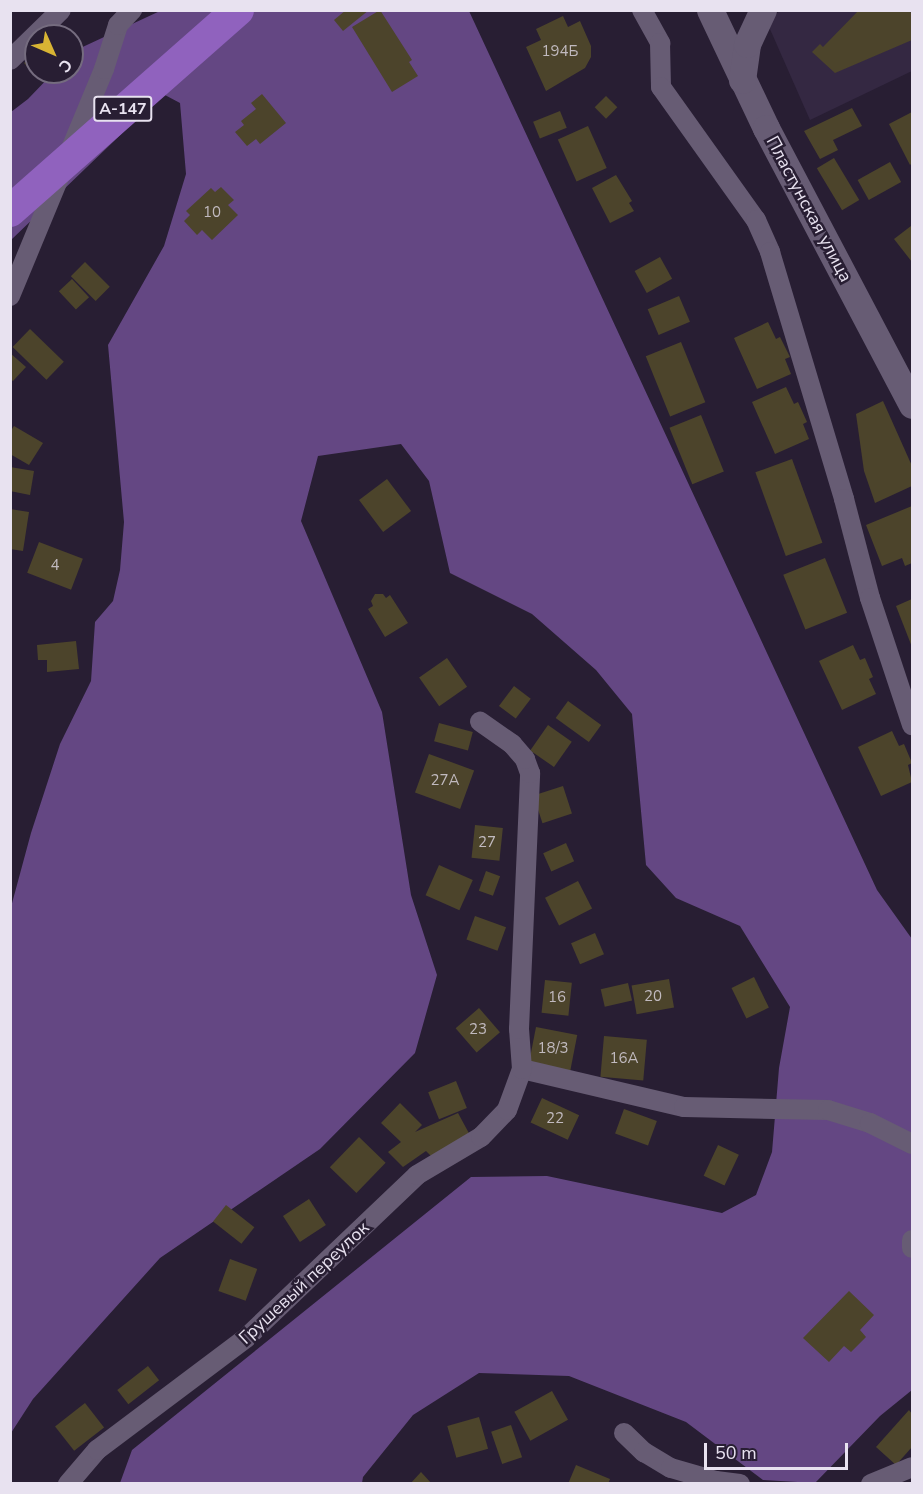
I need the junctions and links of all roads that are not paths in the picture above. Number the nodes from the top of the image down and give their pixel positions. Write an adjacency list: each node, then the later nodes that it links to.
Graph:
1 (61, 10): 7 (street)
2 (132, 10): 10 (street)
3 (238, 10): 9 (highway, А-147)
4 (642, 10): 13 (street)
5 (710, 10): 8 (main road, Пластунская улица)
6 (763, 10): 8 (main road)
7 (10, 60)
8 (742, 81): 11 (main road, Пластунская улица)
9 (10, 211)
10 (10, 296)
11 (912, 405)
12 (480, 722): 14 (street, Грушевый переулок)
13 (912, 724)
14 (522, 1069): 15 (street); 20 (street, Грушевый переулок)
15 (912, 1144)
16 (912, 1240): 17 (street)
17 (912, 1248)
18 (624, 1433): 21 (street)
19 (912, 1467): 22 (street)
20 (68, 1484)
21 (740, 1484)
22 (871, 1484)

